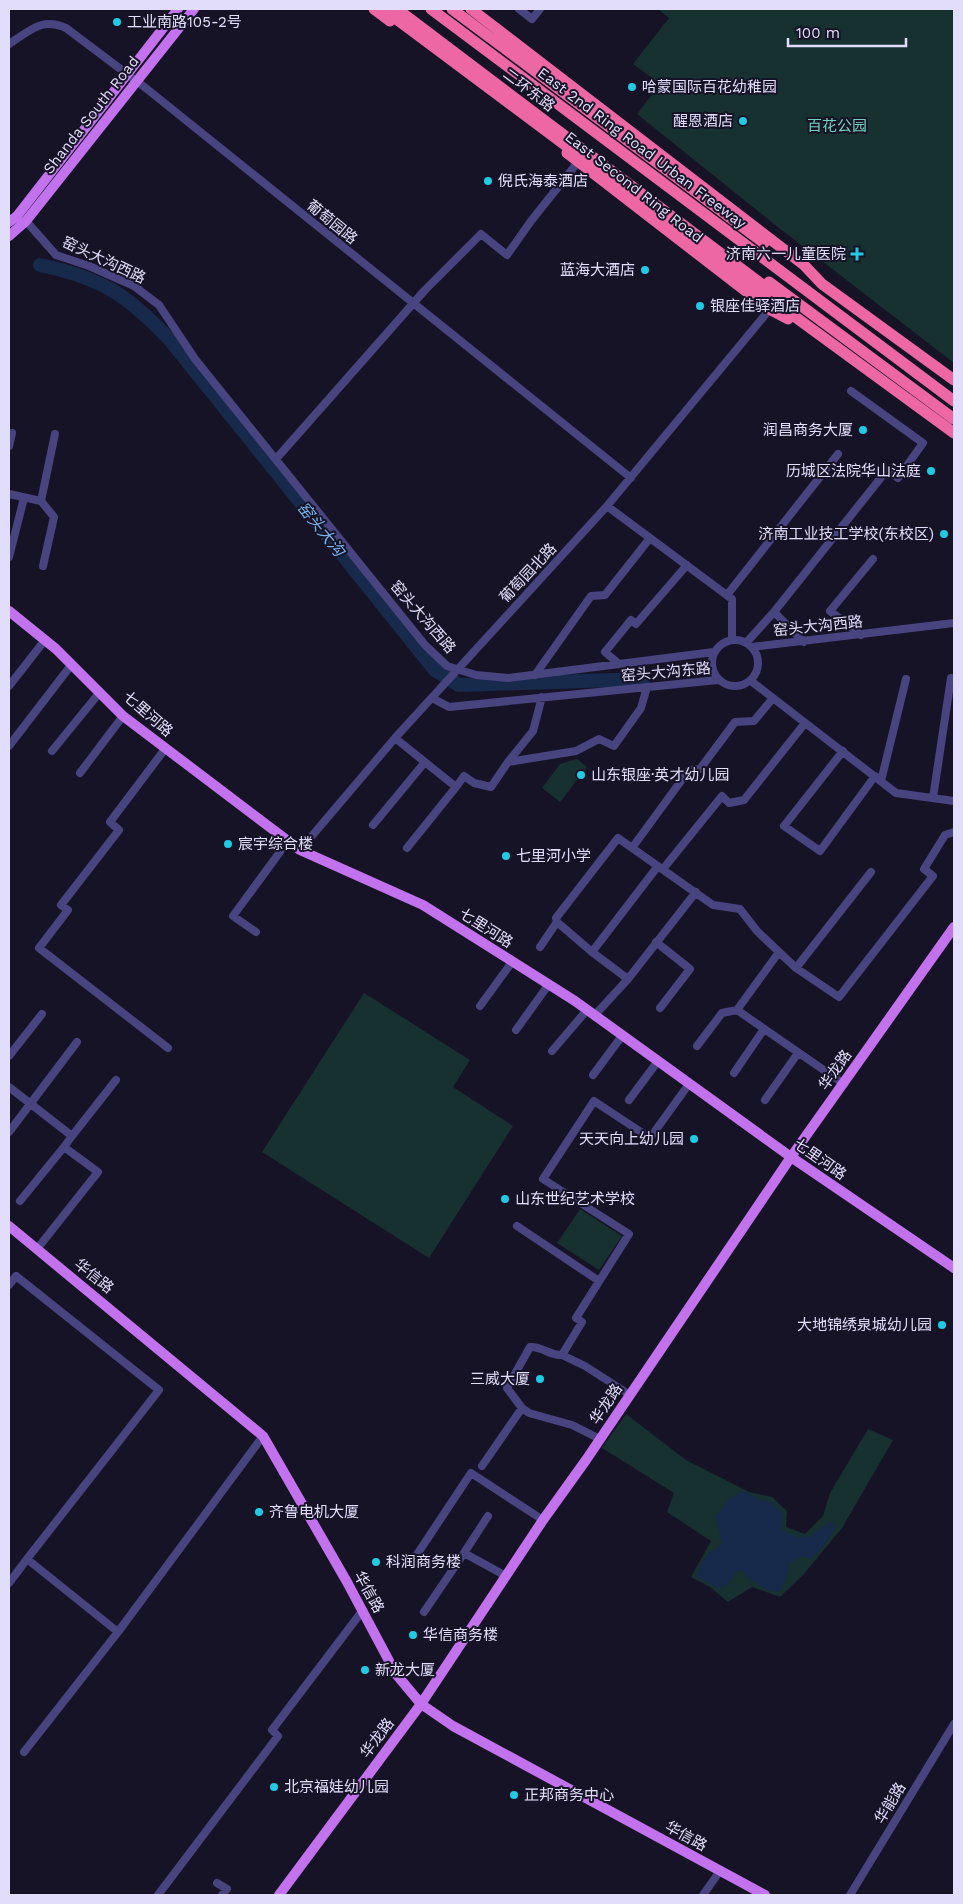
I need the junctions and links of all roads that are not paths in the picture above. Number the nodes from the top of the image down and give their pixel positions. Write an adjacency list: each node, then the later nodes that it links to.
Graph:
1 (178, 9): 18 (main road, Shanda South Road)
2 (194, 9): 15 (main road, Shanda South Road)
3 (374, 9): 14 (highway, East Second Ring Road)
4 (383, 9): 22 (highway, bridge)
5 (397, 9): 12 (highway, 二环东路)
6 (431, 9): 27 (highway, East 2nd Ring Road Urban Freeway)
7 (442, 9): 20 (highway, 二环东路)
8 (452, 9): 20 (highway)
9 (471, 9): 20 (highway)
10 (519, 9): 11 (street)
11 (540, 9)
12 (406, 13): 14 (highway, 二环东路); 22 (highway, 二环东路); 28 (highway)
13 (9, 44): 15 (street, 葡萄园路)
14 (421, 44): 16 (highway, East Second Ring Road)
15 (137, 81): 17 (main road, Shanda South Road); 21 (street, 葡萄园路)
16 (578, 162): 21 (street); 23 (highway, East Second Ring Road)
17 (26, 221): 19 (main road, Shanda South Road); 34 (street, 窑头大沟西路)
18 (9, 222)
19 (9, 236)
20 (822, 284): 25 (highway)
21 (413, 304): 34 (street); 35 (street, 葡萄园路)
22 (783, 308): 24 (highway, 二环东路)
23 (770, 309): 24 (highway, East Second Ring Road); 35 (street, 葡萄园北路)
24 (820, 336): 30 (highway, East Second Ring Road)
25 (954, 380)
26 (851, 391): 47 (street)
27 (954, 401)
28 (954, 419)
29 (12, 433): 32 (street)
30 (954, 433)
31 (55, 434): 38 (street)
32 (9, 446)
33 (838, 454): 45 (street)
34 (276, 459): 57 (street, 窑头大沟西路)
35 (631, 478): 39 (street, 葡萄园北路)
36 (9, 494): 37 (street)
37 (24, 498): 38 (street); 41 (street)
38 (41, 501): 44 (street)
39 (607, 506): 40 (street); 57 (street, 葡萄园北路)
40 (650, 538): 43 (street); 58 (street)
41 (9, 557)
42 (873, 559): 49 (street)
43 (687, 565): 45 (street); 56 (street)
44 (43, 566)
45 (727, 595): 51 (street)
46 (9, 611): 50 (main road, 七里河路)
47 (774, 612): 52 (street); 53 (street)
48 (954, 623): 49 (street, 窑头大沟西路)
49 (861, 635): 52 (street, 窑头大沟西路)
50 (46, 640): 55 (main road, 七里河路); 63 (street)
51 (732, 640): 53 (street, 窑头大沟西路); 54 (street, 窑头大沟西路)
52 (804, 642): 53 (street, 窑头大沟西路)
53 (749, 645): 62 (street)
54 (714, 652): 56 (street, 窑头大沟西路); 61 (street)
55 (72, 664): 65 (main road, 七里河路); 72 (street)
56 (619, 664): 58 (street, 窑头大沟西路)
57 (457, 669): 58 (street, 窑头大沟西路); 67 (street, 葡萄园北路)
58 (535, 675)
59 (951, 678): 81 (street)
60 (906, 679): 79 (street)
61 (718, 680): 62 (street, 窑头大沟东路); 64 (street, 窑头大沟东路)
62 (751, 680): 68 (street)
63 (9, 686)
64 (647, 687): 66 (street, 窑头大沟东路); 77 (street)
65 (100, 692): 69 (main road, 七里河路); 74 (street)
66 (542, 697): 67 (street, 窑头大沟东路); 77 (street)
67 (432, 698): 71 (street, 葡萄园北路)
68 (773, 698): 70 (street); 87 (street)
69 (123, 716): 73 (main road, 七里河路); 78 (street)
70 (805, 722): 75 (street); 89 (street)
71 (395, 738): 76 (street); 88 (street, 葡萄园北路)
72 (9, 746)
73 (165, 749): 85 (main road, 七里河路); 113 (street)
74 (52, 752)
75 (843, 752): 79 (street); 79 (street)
76 (426, 762): 80 (street); 83 (street)
77 (508, 762): 80 (street)
78 (80, 773)
79 (878, 779): 81 (street)
80 (456, 787): 86 (street)
81 (933, 798): 82 (street)
82 (954, 801)
83 (373, 825)
84 (954, 832): 100 (street)
85 (288, 841): 88 (main road, 七里河路); 94 (street)
86 (407, 848)
87 (632, 848): 89 (street); 92 (street)
88 (300, 850): 99 (main road, 七里河路)
89 (660, 867): 91 (street); 97 (street)
90 (871, 872): 100 (street)
91 (696, 892): 95 (street); 98 (street)
92 (557, 922): 96 (street); 97 (street)
93 (954, 927): 122 (main road, 华龙路)
94 (256, 932)
95 (656, 942): 101 (street); 104 (street)
96 (540, 947)
97 (592, 952): 101 (street)
98 (779, 952): 100 (street); 105 (street)
99 (512, 962): 102 (main road, 七里河路); 103 (street)
100 (796, 968)
101 (628, 980): 106 (street)
102 (548, 984): 106 (main road, 七里河路); 109 (street)
103 (480, 1006)
104 (660, 1008)
105 (737, 1010): 108 (street); 112 (street)
106 (591, 1013): 110 (main road, 七里河路); 114 (street)
107 (42, 1014): 116 (street)
108 (764, 1029): 115 (street); 118 (street)
109 (516, 1030)
110 (622, 1036): 117 (main road, 七里河路); 119 (street)
111 (77, 1042): 126 (street)
112 (697, 1046)
113 (168, 1048)
114 (552, 1051)
115 (798, 1053): 122 (street); 125 (street)
116 (9, 1056)
117 (658, 1061): 121 (main road, 七里河路); 124 (street)
118 (734, 1073)
119 (593, 1075)
120 (116, 1080): 128 (street)
121 (689, 1084): 130 (main road, 七里河路); 136 (street)
122 (844, 1084): 130 (main road, 华龙路)
123 (9, 1087): 126 (street)
124 (629, 1100)
125 (766, 1100)
126 (31, 1105): 127 (street); 128 (street)
127 (9, 1132)
128 (72, 1136): 129 (street)
129 (64, 1147): 131 (street); 134 (street)
130 (791, 1157): 135 (main road, 七里河路); 139 (main road, 华龙路)
131 (20, 1202)
132 (9, 1226): 134 (main road, 华信路)
133 (517, 1226): 136 (street)
134 (37, 1249): 141 (main road, 华信路)
135 (954, 1268)
136 (599, 1281): 138 (street)
137 (9, 1285): 147 (street)
138 (562, 1355): 139 (street); 140 (street)
139 (630, 1395): 142 (main road, 华龙路)
140 (522, 1408): 142 (street); 143 (street)
141 (263, 1436): 151 (main road, 华信路); 153 (street)
142 (600, 1439): 145 (main road, 华龙路)
143 (482, 1466)
144 (488, 1516): 146 (street)
145 (543, 1520): 148 (street); 149 (main road, 华龙路)
146 (464, 1553): 149 (street); 152 (street)
147 (27, 1560): 150 (street); 153 (street)
148 (412, 1562)
149 (506, 1576): 154 (main road, 华龙路)
150 (9, 1583)
151 (363, 1610): 154 (main road, 华信路); 159 (street)
152 (424, 1612)
153 (118, 1632): 156 (street)
154 (421, 1704): 157 (main road, 华信路); 161 (main road, 华龙路)
155 (954, 1724): 164 (street, 华能路)
156 (24, 1752)
157 (720, 1871): 162 (street); 163 (main road, 华信路)
158 (217, 1882): 160 (street)
159 (158, 1895)
160 (222, 1895)
161 (279, 1895)
162 (703, 1895)
163 (765, 1895)
164 (850, 1895)

